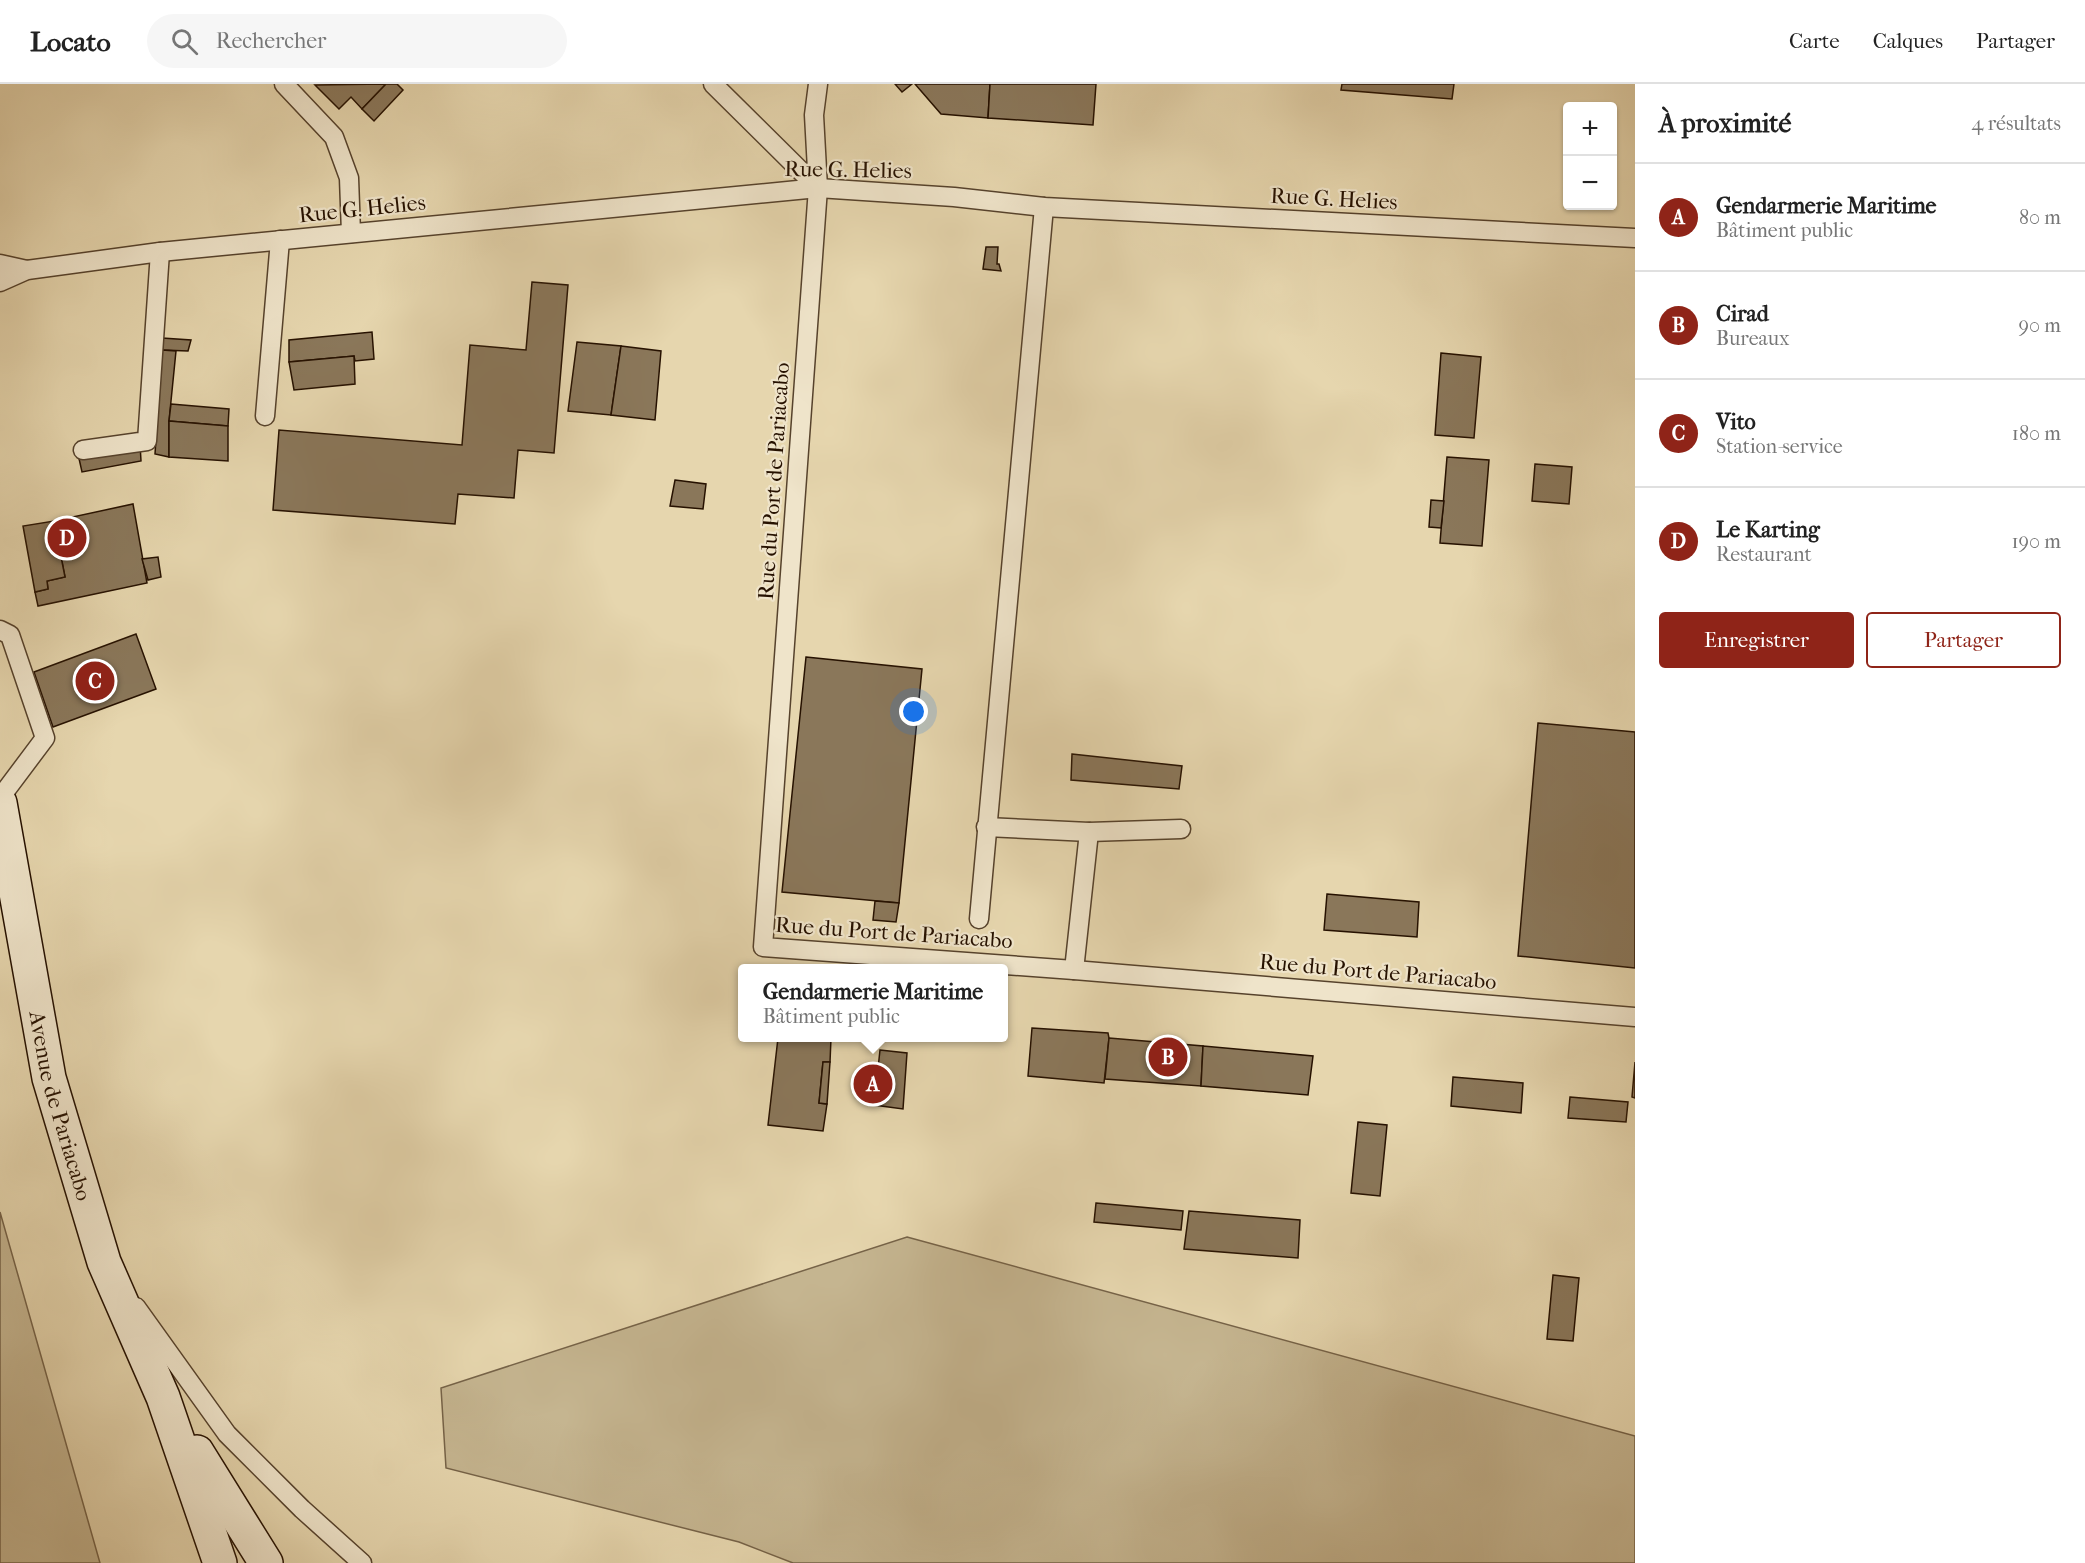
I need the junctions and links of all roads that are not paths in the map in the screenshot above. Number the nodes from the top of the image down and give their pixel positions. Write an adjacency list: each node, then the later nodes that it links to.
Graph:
1 (284, 84): 6 (lane)
2 (713, 84): 4 (lane)
3 (818, 84): 4 (lane)
4 (818, 188): 5 (lane, Rue G. Helies); 6 (lane, Rue G. Helies); 22 (lane, Rue du Port de Pariacabo)
5 (1044, 207): 7 (lane, Rue G. Helies); 18 (lane)
6 (351, 233): 8 (lane, Rue G. Helies)
7 (1635, 238)
8 (280, 240): 9 (lane, Rue G. Helies); 13 (lane)
9 (160, 252): 11 (lane, Rue G. Helies); 14 (lane)
10 (0, 264): 11 (lane, Rue G. Helies)
11 (27, 270): 12 (lane, Rue G. Helies)
12 (0, 282)
13 (265, 416)
14 (83, 450)
15 (0, 630): 16 (lane)
16 (0, 798)
17 (0, 803): 26 (main road, Avenue de Pariacabo)
18 (986, 827): 20 (lane); 21 (lane)
19 (1181, 829): 20 (lane)
20 (1089, 832): 24 (lane)
21 (979, 919)
22 (993, 964)
23 (1008, 965): 24 (lane, Rue du Port de Pariacabo)
24 (1074, 970): 25 (lane, Rue du Port de Pariacabo)
25 (1635, 1017)
26 (104, 1262): 27 (main road, Avenue de Pariacabo); 30 (lane)
27 (163, 1397): 28 (main road, Avenue de Pariacabo); 29 (main road, Avenue de Pariacabo)
28 (220, 1563)
29 (266, 1563)
30 (362, 1563)

